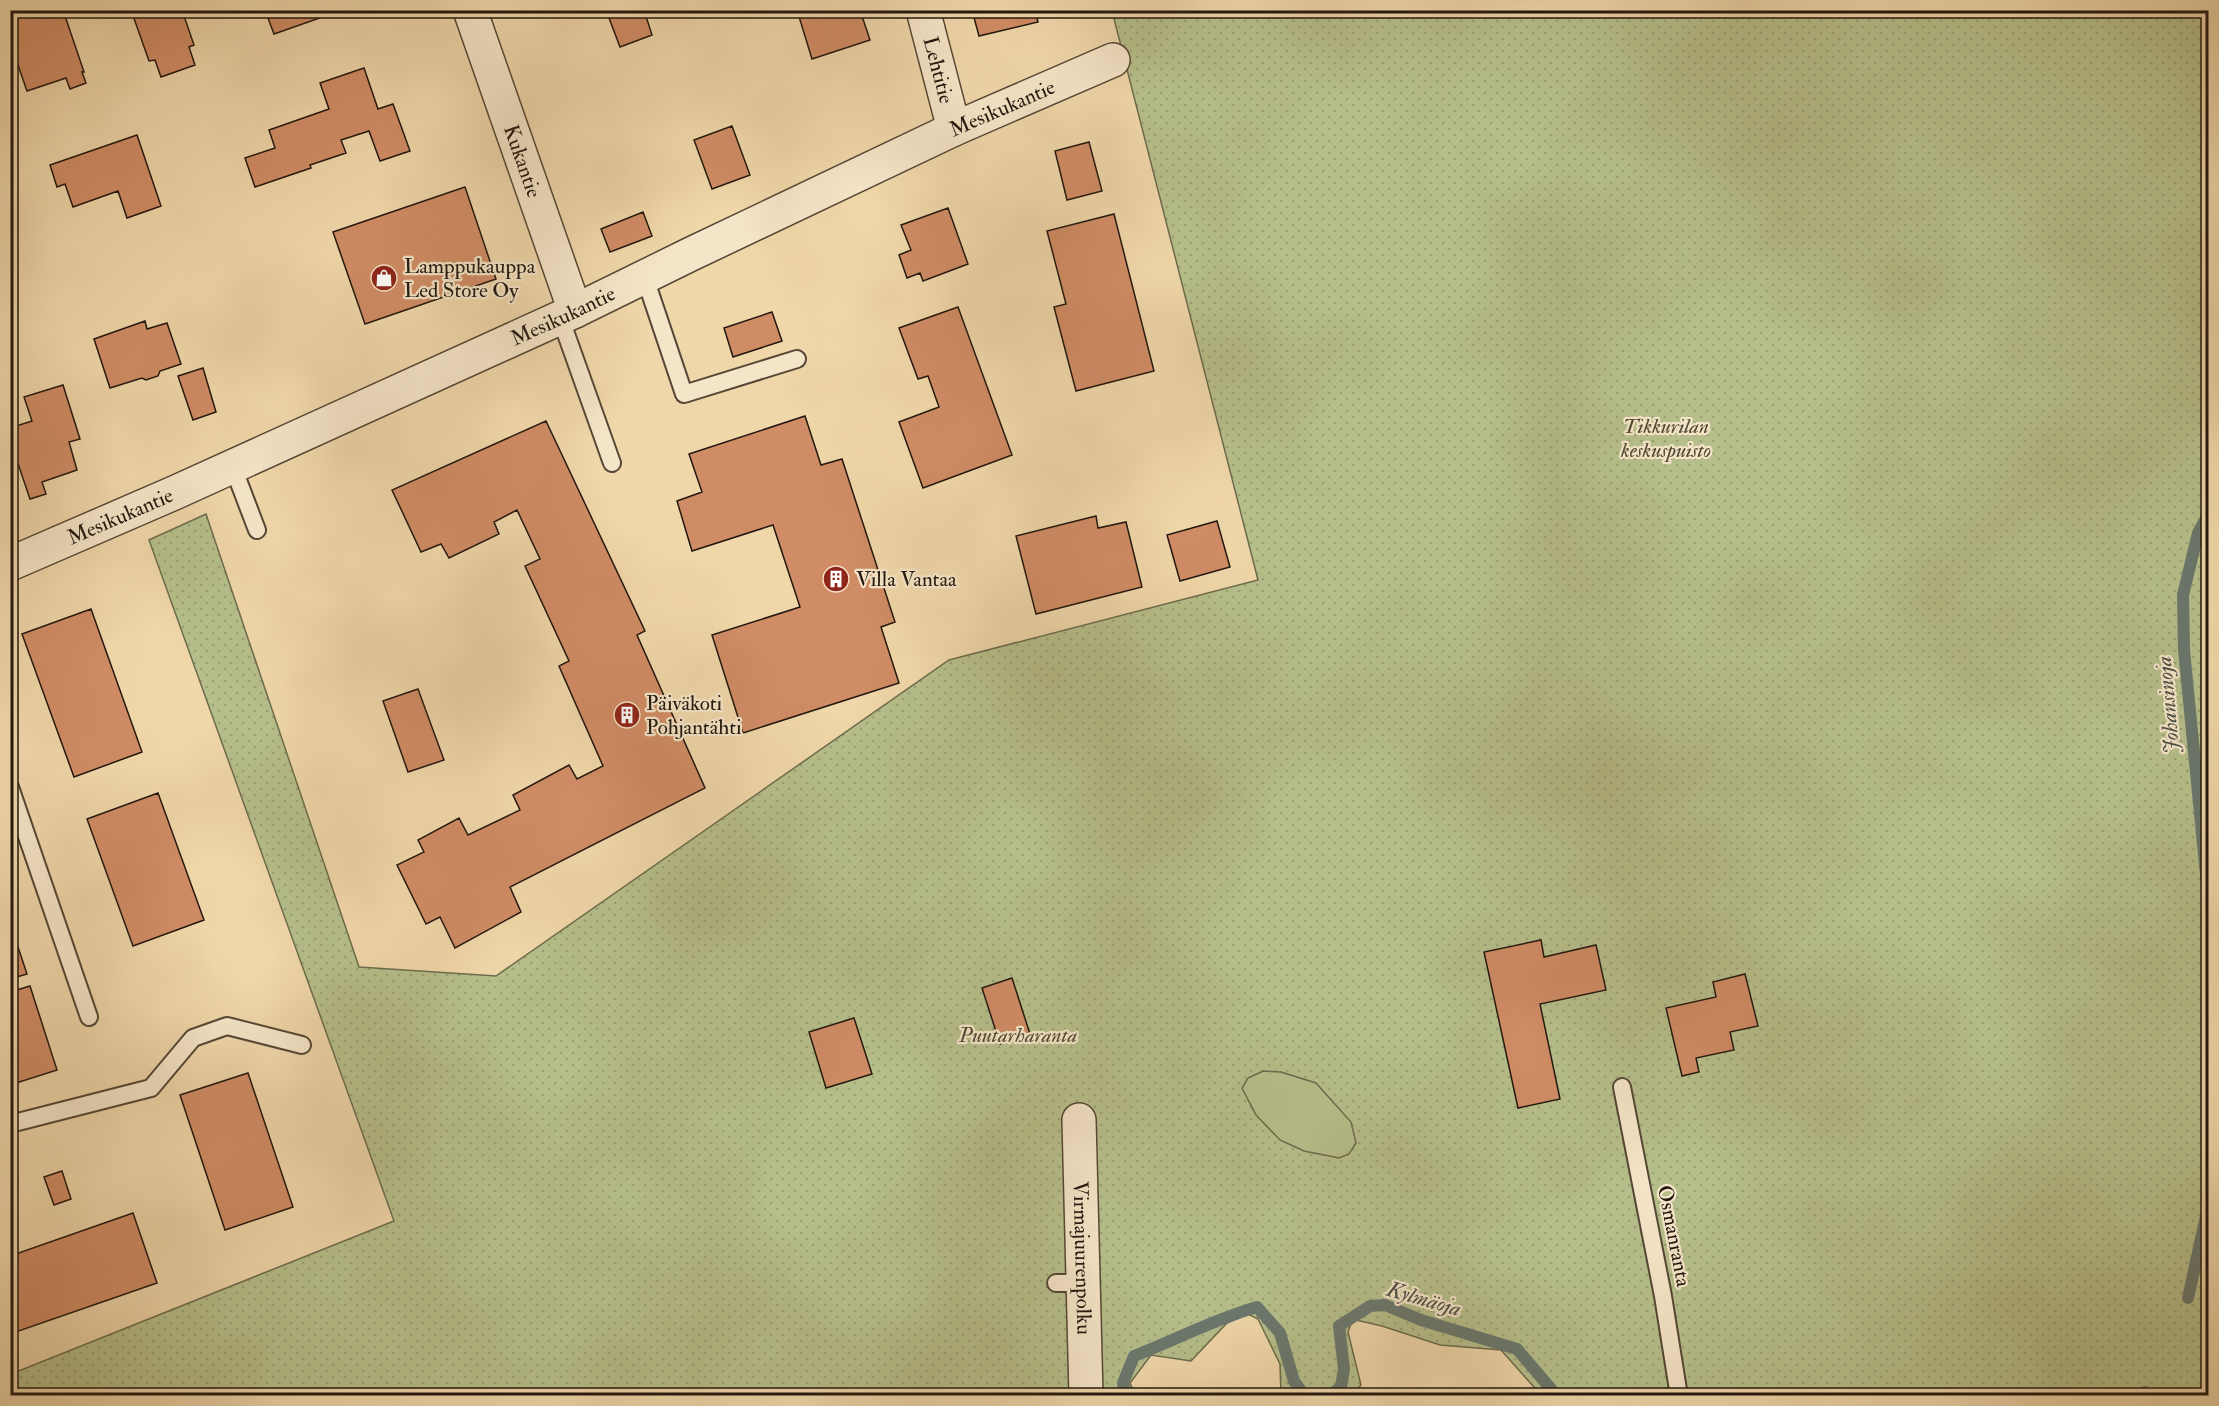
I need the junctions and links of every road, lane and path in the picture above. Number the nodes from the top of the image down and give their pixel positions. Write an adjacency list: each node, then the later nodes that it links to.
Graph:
1 (470, 10): 6 (street, Kukantie)
2 (923, 10): 4 (street, Lehtitie)
3 (1113, 60): 4 (street, Mesikukantie)
4 (954, 129): 5 (street, Mesikukantie)
5 (645, 278): 6 (street, Mesikukantie); 7 (lane)
6 (568, 314): 8 (lane); 9 (street, Mesikukantie)
7 (797, 359)
8 (612, 463)
9 (234, 466): 10 (lane); 11 (street, Mesikukantie)
10 (257, 530)
11 (10, 564)
12 (10, 788): 13 (lane)
13 (89, 1017)
14 (302, 1045): 17 (lane)
15 (1622, 1087): 19 (lane, Osmanranta)
16 (1079, 1120): 18 (street, Virmajuurenpolku)
17 (10, 1124)
18 (1086, 1395)
19 (1679, 1395)

